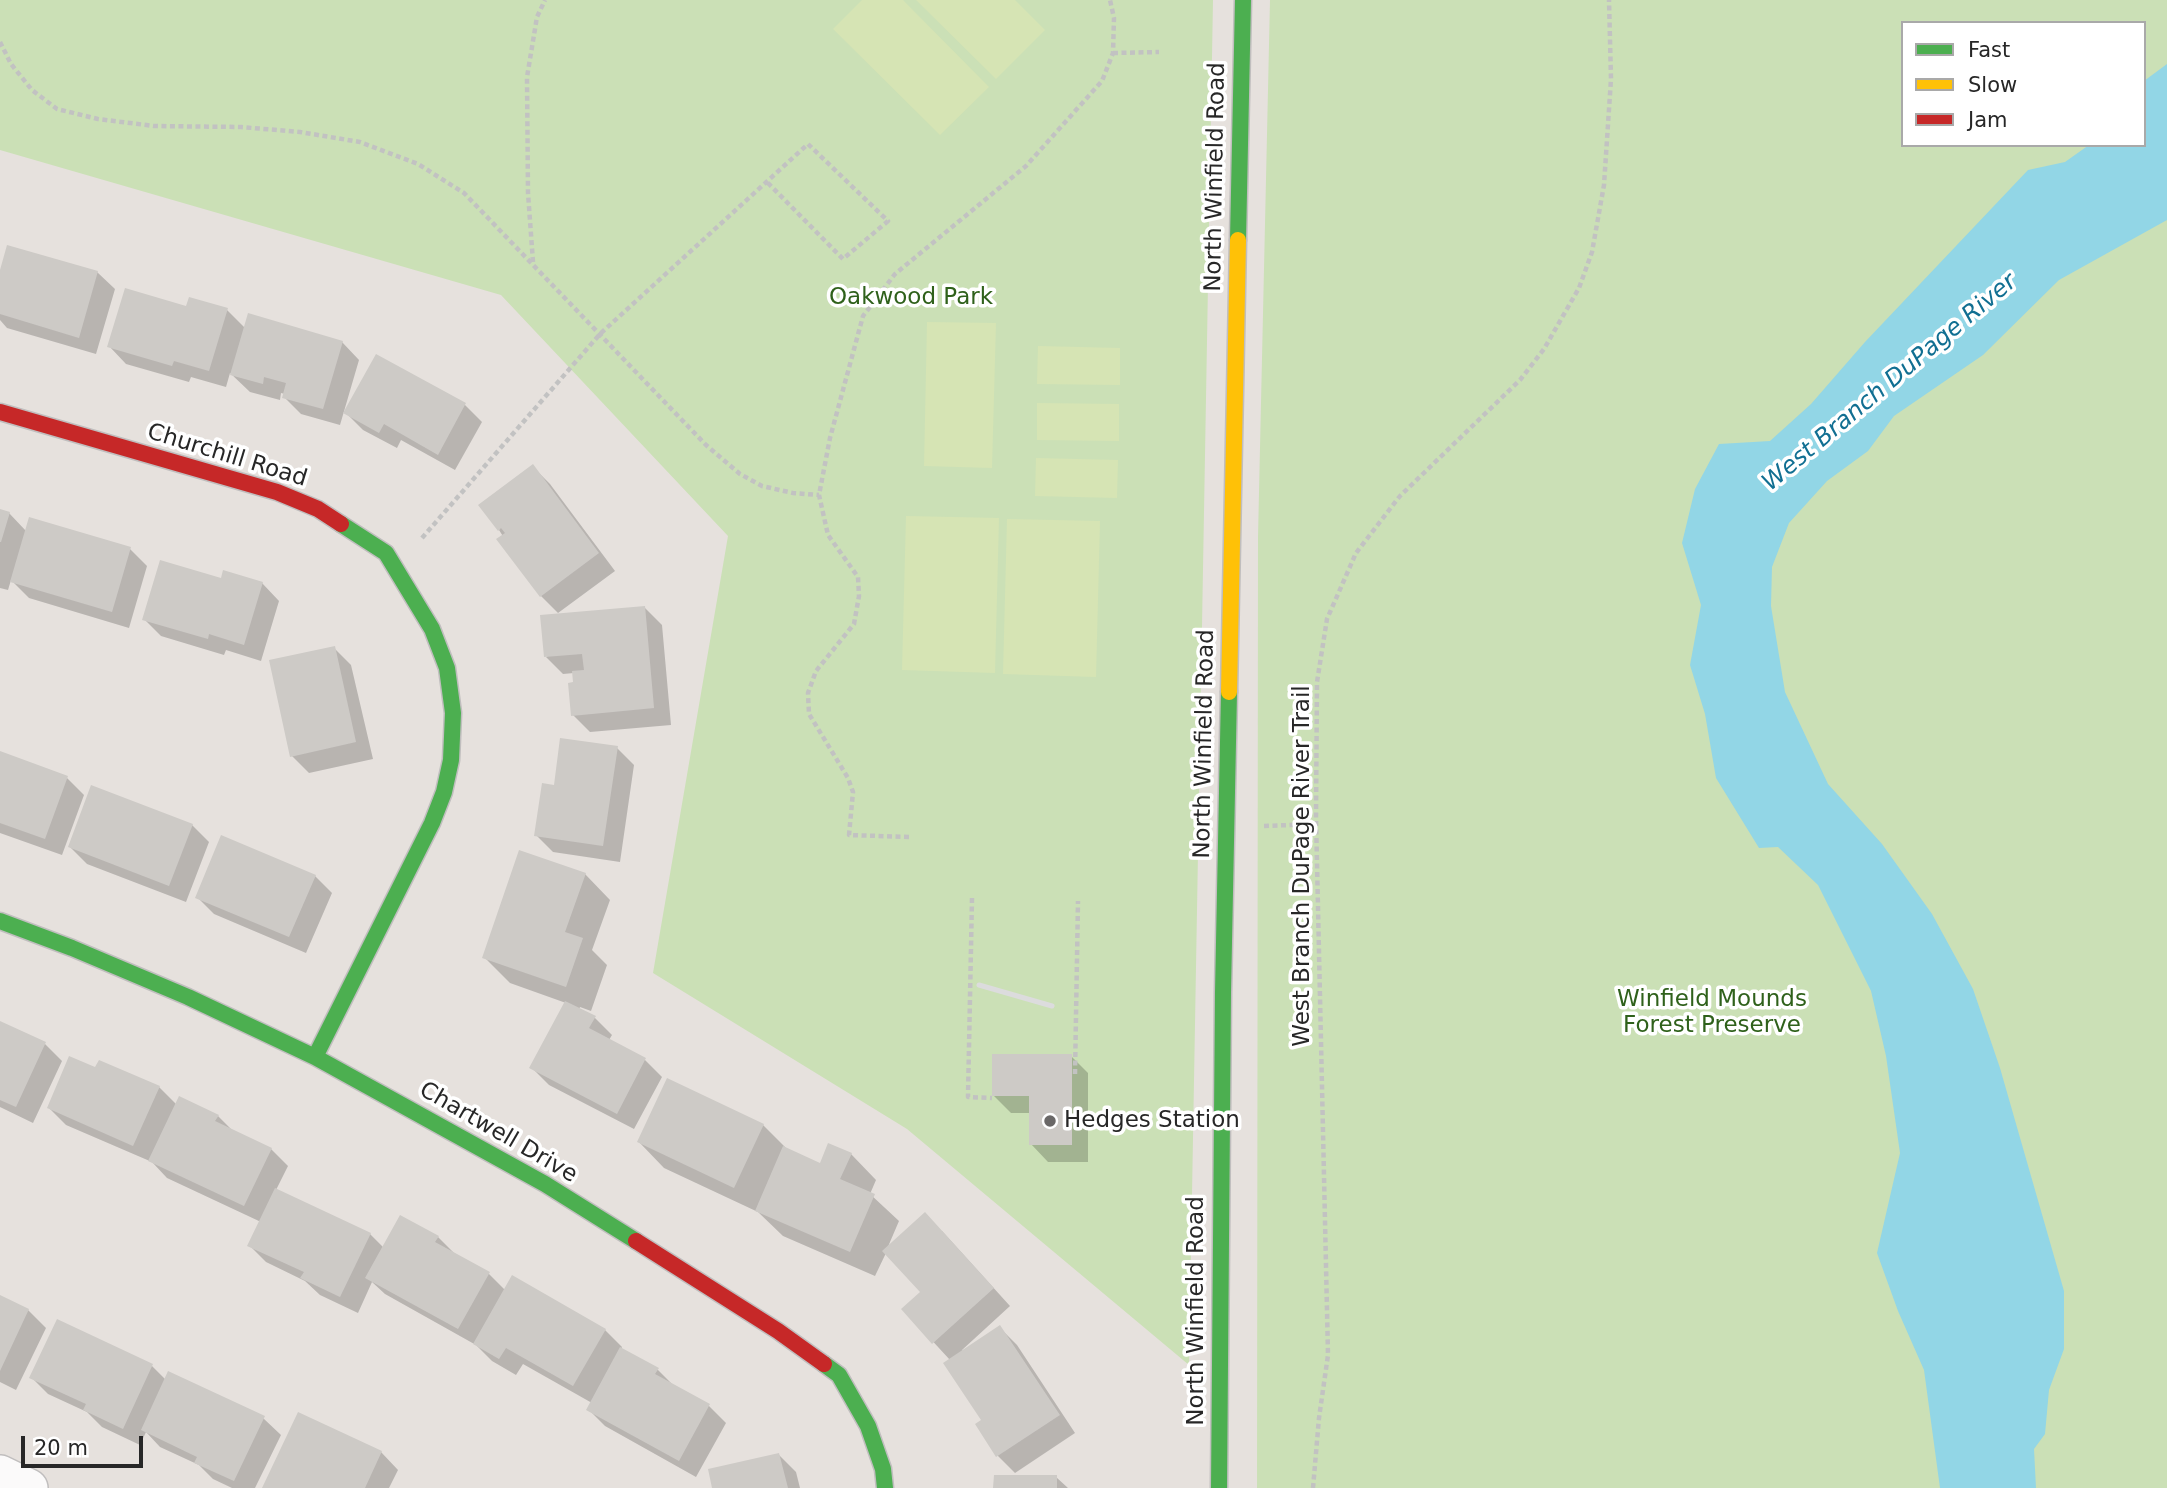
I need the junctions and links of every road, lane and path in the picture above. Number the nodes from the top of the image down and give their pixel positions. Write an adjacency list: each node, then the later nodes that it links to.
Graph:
1 (545, 0): 9 (path)
2 (1110, 0): 7 (path)
3 (1243, 0): 26 (street, North Winfield Road)
4 (1609, 0): 14 (path, West Branch DuPage River Trail)
5 (0, 41): 9 (path)
6 (1159, 52): 7 (path)
7 (1113, 53): 12 (path)
8 (766, 182): 8 (path); 10 (path)
9 (533, 263): 10 (path)
10 (600, 334): 12 (path); 13 (path)
11 (0, 412): 13 (street, Churchill Road)
12 (819, 495): 16 (path)
13 (396, 568): 20 (street, Churchill Road)
14 (1316, 824): 15 (path); 27 (path, West Branch DuPage River Trail)
15 (1251, 827)
16 (909, 837)
17 (972, 898): 22 (path)
18 (1078, 901): 21 (path)
19 (0, 921): 20 (street, Chartwell Drive)
20 (315, 1057): 25 (street, Chartwell Drive)
21 (1075, 1074)
22 (992, 1098)
23 (0, 1474): 24 (street)
24 (29, 1488)
25 (885, 1488)
26 (1219, 1488)
27 (1313, 1488)

